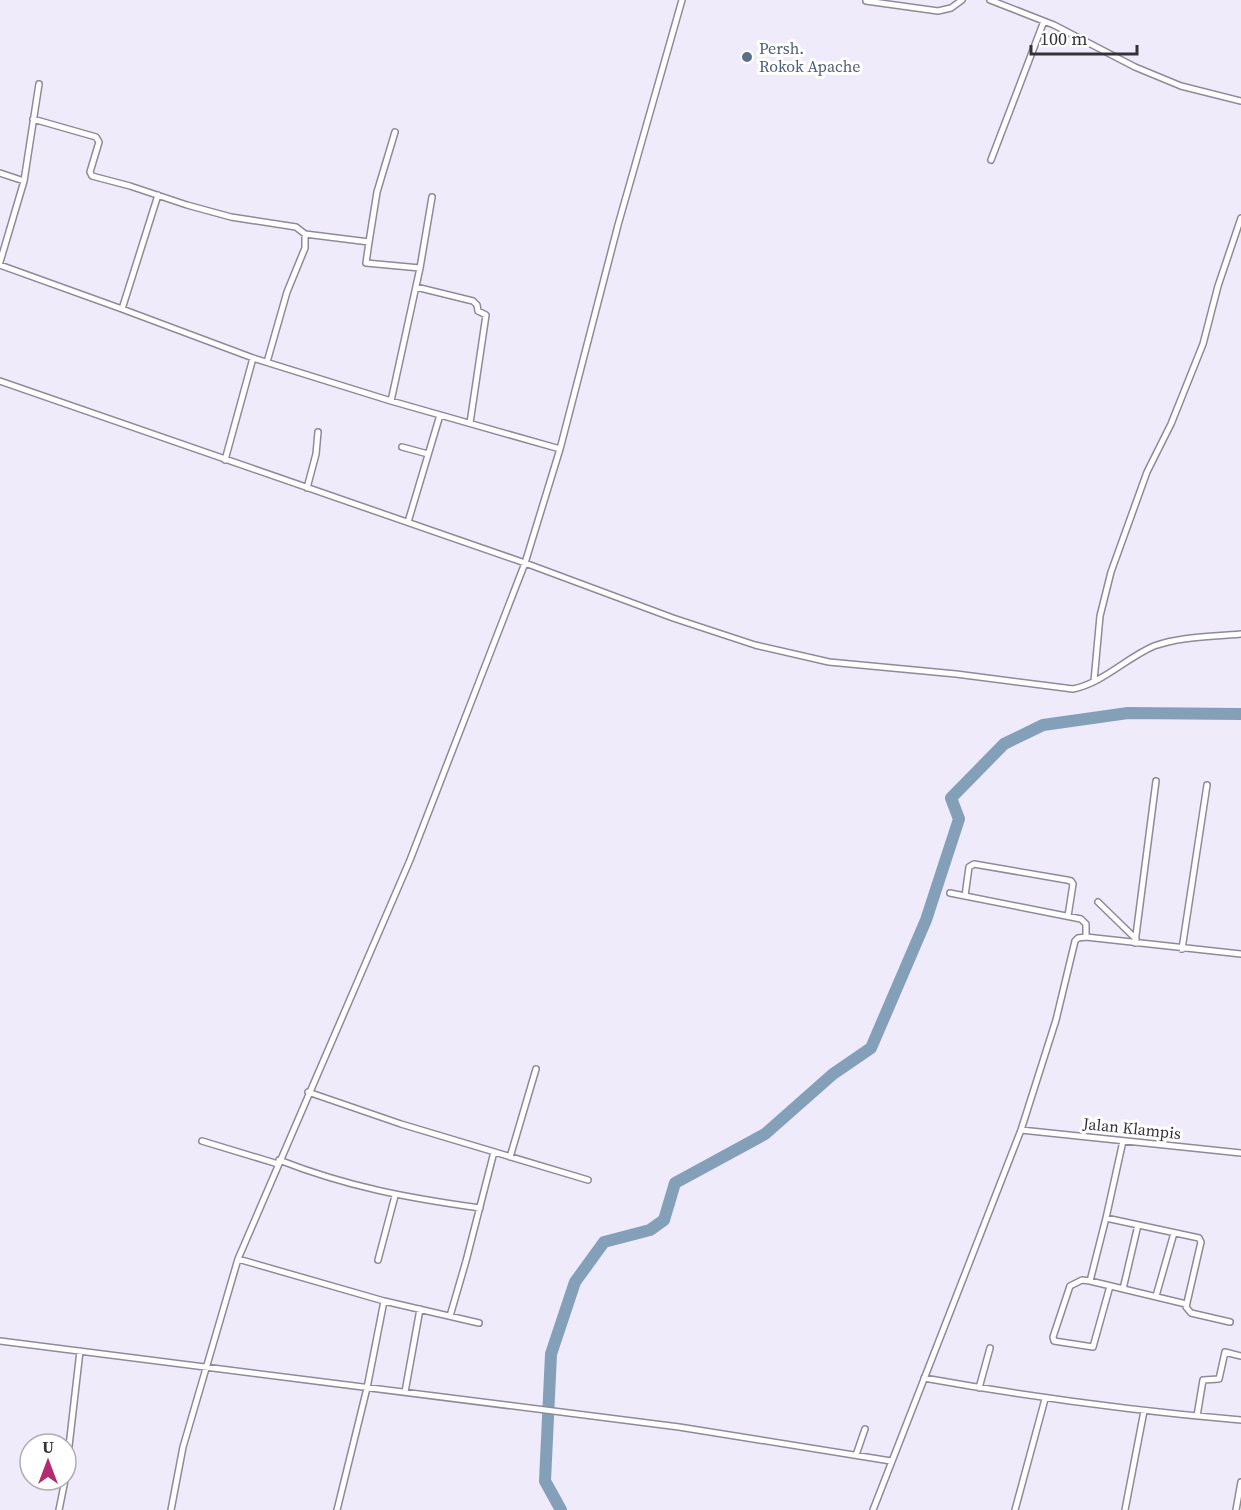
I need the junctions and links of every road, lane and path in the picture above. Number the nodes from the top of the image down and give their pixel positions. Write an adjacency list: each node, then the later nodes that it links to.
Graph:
1 (682, 0): 30 (street)
2 (962, 0): 4 (street)
3 (990, 0): 5 (street)
4 (866, 1)
5 (1044, 21): 7 (street); 10 (street)
6 (39, 84): 8 (street)
7 (1241, 101)
8 (33, 119): 12 (street); 13 (street)
9 (395, 132): 17 (street)
10 (991, 160)
11 (0, 173): 12 (street)
12 (24, 181): 18 (street)
13 (158, 195): 16 (street); 21 (street)
14 (432, 197): 19 (street)
15 (1241, 218): 37 (street)
16 (305, 234): 17 (street); 23 (street)
17 (369, 242): 19 (street)
18 (0, 263): 21 (street)
19 (420, 268): 20 (street)
20 (416, 287): 25 (street); 27 (street)
21 (122, 309): 22 (street)
22 (253, 358): 23 (street); 32 (street)
23 (267, 362): 25 (street)
24 (0, 381): 32 (street)
25 (391, 401): 26 (street)
26 (440, 415): 27 (street); 31 (street)
27 (470, 423): 30 (street)
28 (318, 432): 33 (street)
29 (402, 447): 31 (street)
30 (560, 449): 35 (street)
31 (428, 454): 34 (street)
32 (225, 460): 33 (street)
33 (307, 488): 34 (street)
34 (408, 522): 35 (street)
35 (525, 563): 37 (street); 49 (street)
36 (1241, 634): 37 (street)
37 (1094, 681)
38 (1156, 781): 45 (street)
39 (1207, 785): 46 (street)
40 (950, 893): 41 (street)
41 (965, 896): 43 (street); 43 (street)
42 (1098, 902): 45 (street)
43 (1068, 916): 44 (street)
44 (1086, 937): 45 (street); 50 (street)
45 (1135, 941): 46 (street)
46 (1182, 949): 47 (street)
47 (1241, 954)
48 (536, 1069): 55 (street)
49 (308, 1092): 53 (street); 56 (street)
50 (1021, 1130): 52 (street, Jalan Klampis); 80 (street)
51 (202, 1141): 56 (street)
52 (1123, 1141): 54 (street, Jalan Klampis); 60 (street)
53 (494, 1152): 55 (street); 59 (street)
54 (1241, 1153)
55 (510, 1157): 57 (street)
56 (278, 1162): 58 (street); 63 (street)
57 (588, 1180)
58 (395, 1196): 59 (street); 64 (street)
59 (480, 1208): 72 (street)
60 (1106, 1218): 61 (street); 65 (street)
61 (1138, 1225): 62 (street); 67 (street)
62 (1174, 1233): 68 (street); 70 (street)
63 (238, 1259): 69 (street); 79 (street)
64 (378, 1260)
65 (1090, 1281): 66 (street); 66 (street)
66 (1110, 1286): 67 (street)
67 (1123, 1289): 68 (street)
68 (1156, 1296): 70 (street)
69 (384, 1301): 71 (street); 81 (street)
70 (1186, 1304): 73 (street)
71 (420, 1309): 72 (street); 83 (street)
72 (450, 1316): 74 (street)
73 (1230, 1322)
74 (479, 1323)
75 (0, 1341): 77 (street)
76 (990, 1348): 82 (street)
77 (80, 1351): 79 (street); 89 (street)
78 (1241, 1356): 86 (street)
79 (205, 1368): 81 (street); 95 (street)
80 (924, 1378): 82 (street); 91 (street)
81 (368, 1388): 83 (street); 96 (street)
82 (979, 1388): 84 (street)
83 (405, 1392): 90 (street)
84 (1045, 1399): 85 (street); 98 (street)
85 (1144, 1411): 86 (street); 99 (street)
86 (1197, 1416): 87 (street)
87 (1241, 1420)
88 (865, 1429): 90 (street)
89 (71, 1432)
90 (856, 1455): 91 (street)
91 (891, 1461): 97 (street)
92 (1241, 1482): 100 (street)
93 (63, 1492): 94 (street)
94 (59, 1510)
95 (171, 1510)
96 (337, 1510)
97 (873, 1510)
98 (1015, 1510)
99 (1125, 1510)
100 (1236, 1510)

